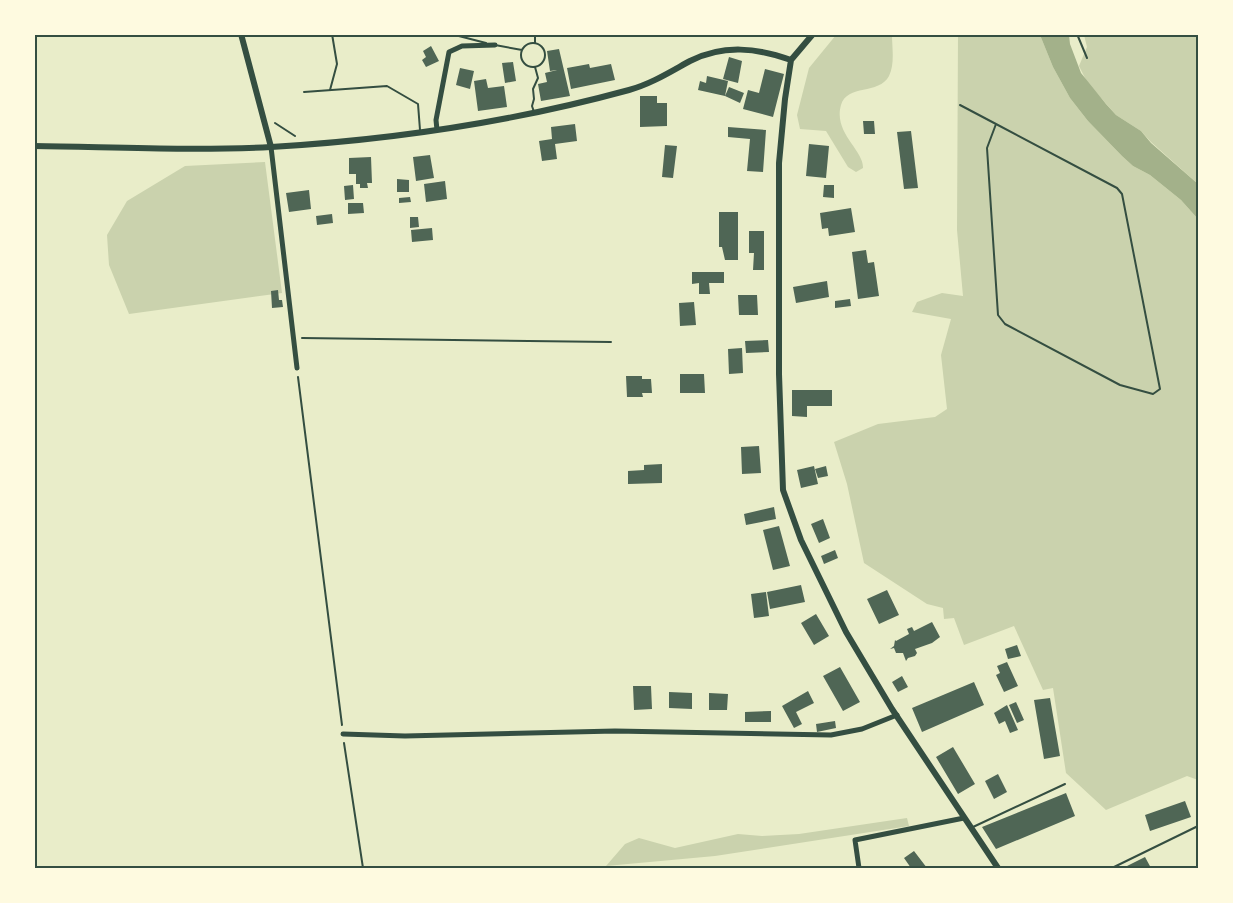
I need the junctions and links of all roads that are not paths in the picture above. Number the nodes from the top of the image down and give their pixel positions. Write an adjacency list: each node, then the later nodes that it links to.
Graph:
1 (241, 34): 17 (street)
2 (332, 34): 11 (lane)
3 (452, 34): 7 (lane)
4 (536, 34): 6 (lane)
5 (813, 34): 9 (street)
6 (535, 43): 8 (lane); 10 (lane)
7 (495, 45): 8 (lane); 14 (street)
8 (522, 50): 10 (lane)
9 (791, 60): 13 (street); 19 (street)
10 (535, 66): 13 (lane)
11 (330, 90): 12 (lane); 15 (lane)
12 (304, 92)
13 (534, 113): 14 (street)
14 (437, 130): 15 (street)
15 (421, 133): 17 (street)
16 (34, 146): 17 (street)
17 (271, 147): 18 (street)
18 (297, 368)
19 (897, 716): 20 (street); 22 (street)
20 (343, 734)
21 (1065, 784): 24 (lane)
22 (964, 818): 24 (street); 25 (street)
23 (1198, 826): 27 (lane)
24 (970, 828): 26 (street)
25 (859, 868)
26 (998, 868)
27 (1112, 868)

